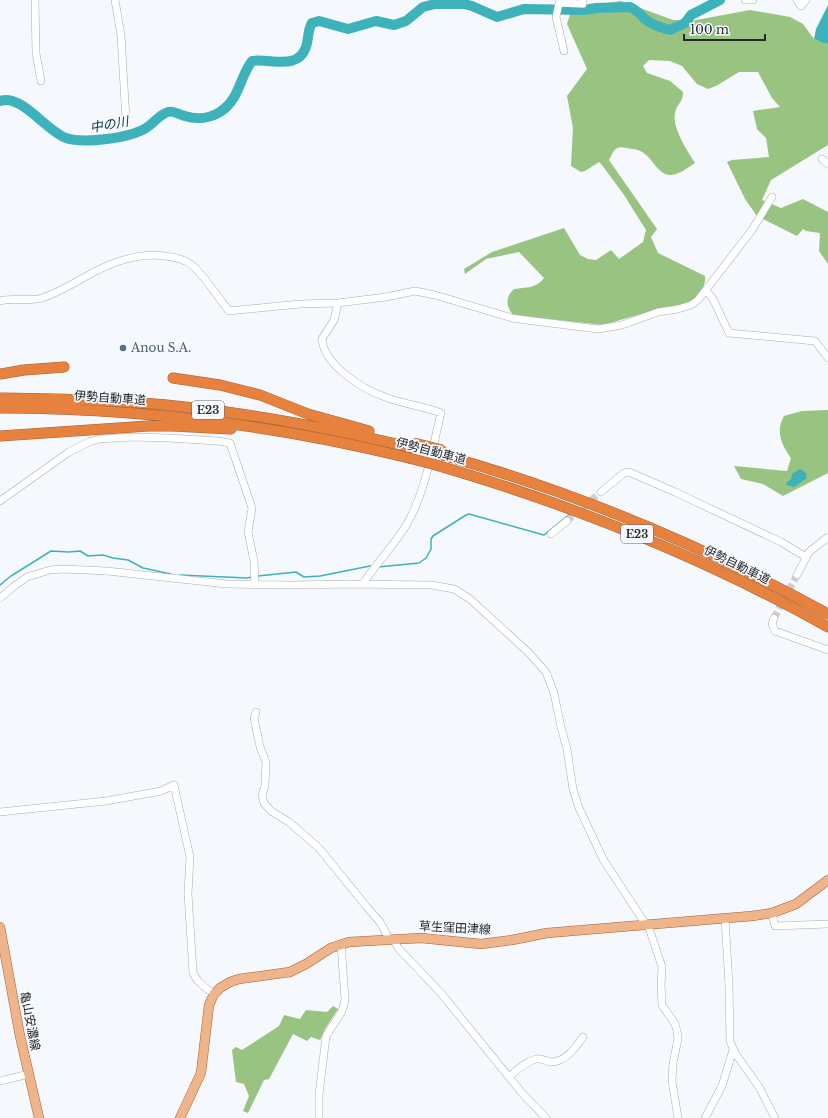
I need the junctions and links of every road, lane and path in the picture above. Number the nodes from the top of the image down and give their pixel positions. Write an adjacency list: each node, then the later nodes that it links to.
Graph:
1 (35, 0): 9 (street)
2 (115, 0): 10 (street)
3 (584, 0): 8 (street)
4 (745, 0): 5 (street)
5 (753, 0)
6 (796, 0): 7 (street)
7 (806, 0)
8 (564, 51)
9 (41, 81)
10 (126, 120)
11 (822, 159): 12 (street)
12 (828, 164)
13 (772, 196): 14 (street)
14 (706, 290): 16 (street); 17 (street)
15 (0, 300): 16 (street)
16 (338, 303): 34 (street)
17 (828, 358)
18 (64, 367): 19 (highway)
19 (0, 374)
20 (173, 378): 25 (highway)
21 (0, 398): 25 (highway, 伊勢自動車道 / E23)
22 (0, 408): 24 (highway, 伊勢自動車道 / E23)
23 (0, 436): 24 (highway)
24 (304, 436): 38 (highway, 伊勢自動車道 / E23, bridge)
25 (413, 445): 36 (highway, 伊勢自動車道 / E23)
26 (601, 492): 31 (street)
27 (0, 500): 33 (street)
28 (567, 521): 29 (street)
29 (551, 534)
30 (828, 537): 31 (street)
31 (806, 557): 32 (street)
32 (797, 575)
33 (255, 579): 34 (street); 35 (street)
34 (363, 584): 46 (street)
35 (0, 598)
36 (828, 614)
37 (774, 618): 39 (street)
38 (828, 627)
39 (828, 650)
40 (256, 712): 48 (street)
41 (0, 812): 50 (street)
42 (828, 880): 43 (main road, 草生窪田津線)
43 (772, 913): 44 (main road, 草生窪田津線); 45 (street)
44 (725, 918): 46 (main road, 草生窪田津線); 52 (street)
45 (828, 924)
46 (647, 925): 48 (main road, 草生窪田津線); 60 (street)
47 (0, 927): 53 (main road, 亀山安濃線)
48 (391, 940): 49 (main road, 草生窪田津線); 54 (street)
49 (341, 944): 50 (main road, 草生窪田津線); 58 (street)
50 (214, 994): 57 (main road)
51 (583, 1037): 54 (street)
52 (734, 1050): 61 (street); 62 (street)
53 (29, 1074): 55 (street); 56 (main road, 亀山安濃線)
54 (509, 1077): 59 (street)
55 (0, 1081)
56 (40, 1118)
57 (180, 1118)
58 (319, 1118)
59 (546, 1118)
60 (678, 1118)
61 (705, 1118)
62 (775, 1118)

